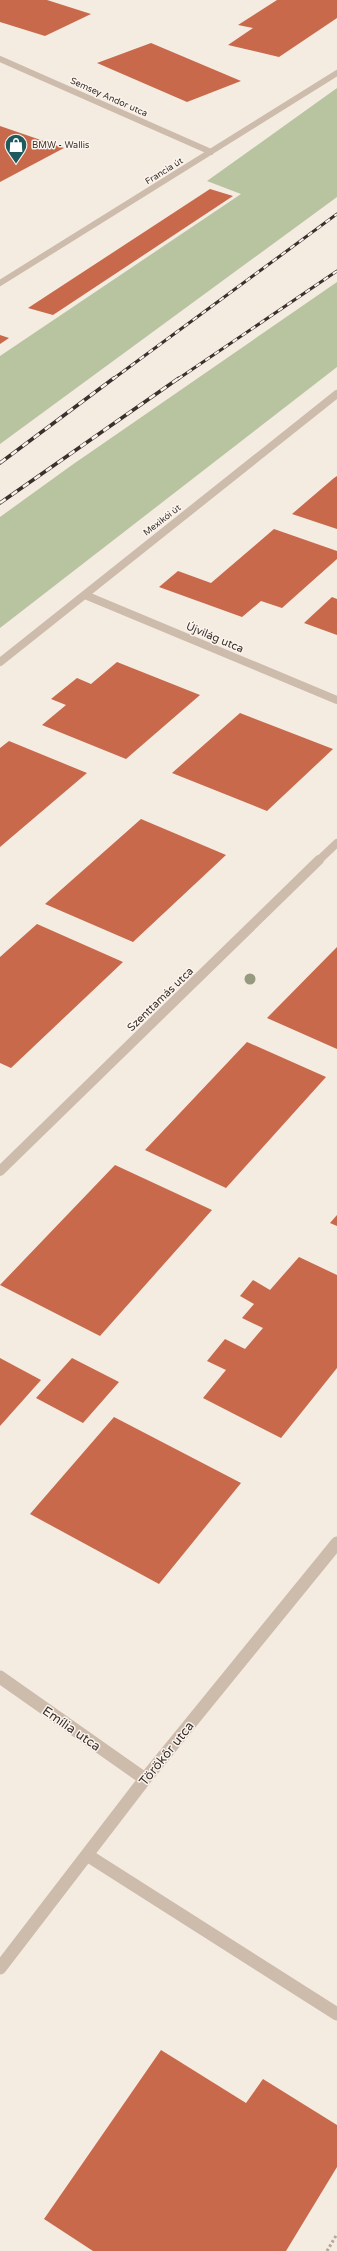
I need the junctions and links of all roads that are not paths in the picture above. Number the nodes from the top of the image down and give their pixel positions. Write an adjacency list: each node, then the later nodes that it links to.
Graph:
1 (0, 60): 3 (street, Semsey Andor utca)
2 (337, 73): 3 (street, Francia út)
3 (211, 152): 4 (street, Francia út)
4 (0, 283)
5 (337, 394): 6 (street, Mexikói út)
6 (85, 595): 7 (street, Mexikói út); 8 (street, Újvilág utca)
7 (0, 662)
8 (337, 700)
9 (337, 844): 10 (street, Szenttamás utca)
10 (0, 1171)
11 (337, 1543): 13 (street, Törökőr utca)
12 (0, 1677): 13 (street, Emília utca)
13 (145, 1779): 14 (street, Törökőr utca)
14 (87, 1855): 15 (street, Törökőr utca); 16 (street)
15 (0, 1968)
16 (337, 2014)

